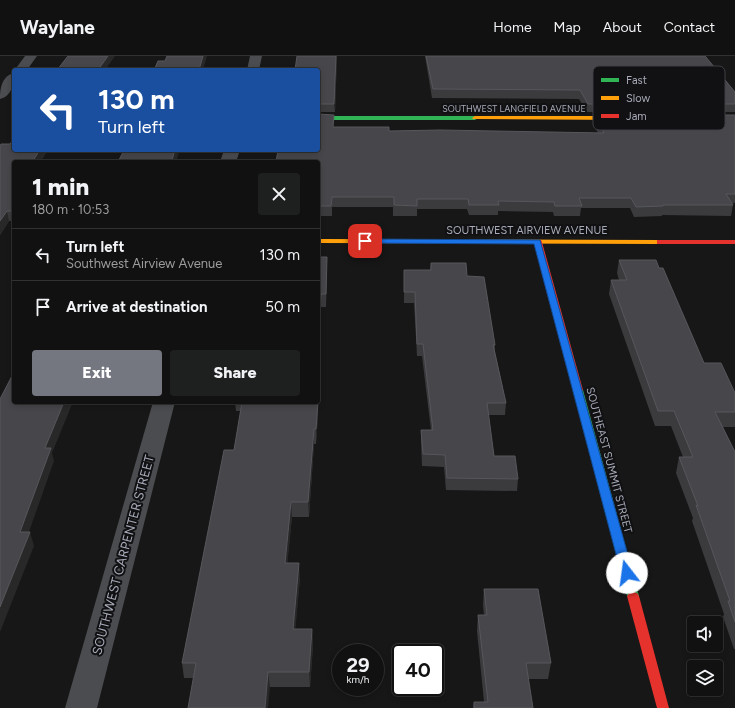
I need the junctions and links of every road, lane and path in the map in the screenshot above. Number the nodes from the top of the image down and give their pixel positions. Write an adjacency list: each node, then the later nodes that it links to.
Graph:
1 (31, 56): 3 (street)
2 (256, 56): 4 (street)
3 (22, 68)
4 (253, 68)
5 (12, 80): 6 (street)
6 (0, 95)
7 (320, 118): 8 (street, SOUTHWEST LANGFIELD AVENUE)
8 (593, 118)
9 (320, 241): 10 (street, SOUTHWEST AIRVIEW AVENUE)
10 (538, 242): 11 (street, SOUTHWEST AIRVIEW AVENUE); 14 (street, SOUTHEAST SUMMIT STREET)
11 (735, 242)
12 (163, 404): 13 (street, SOUTHWEST CARPENTER STREET)
13 (81, 708)
14 (663, 708)

